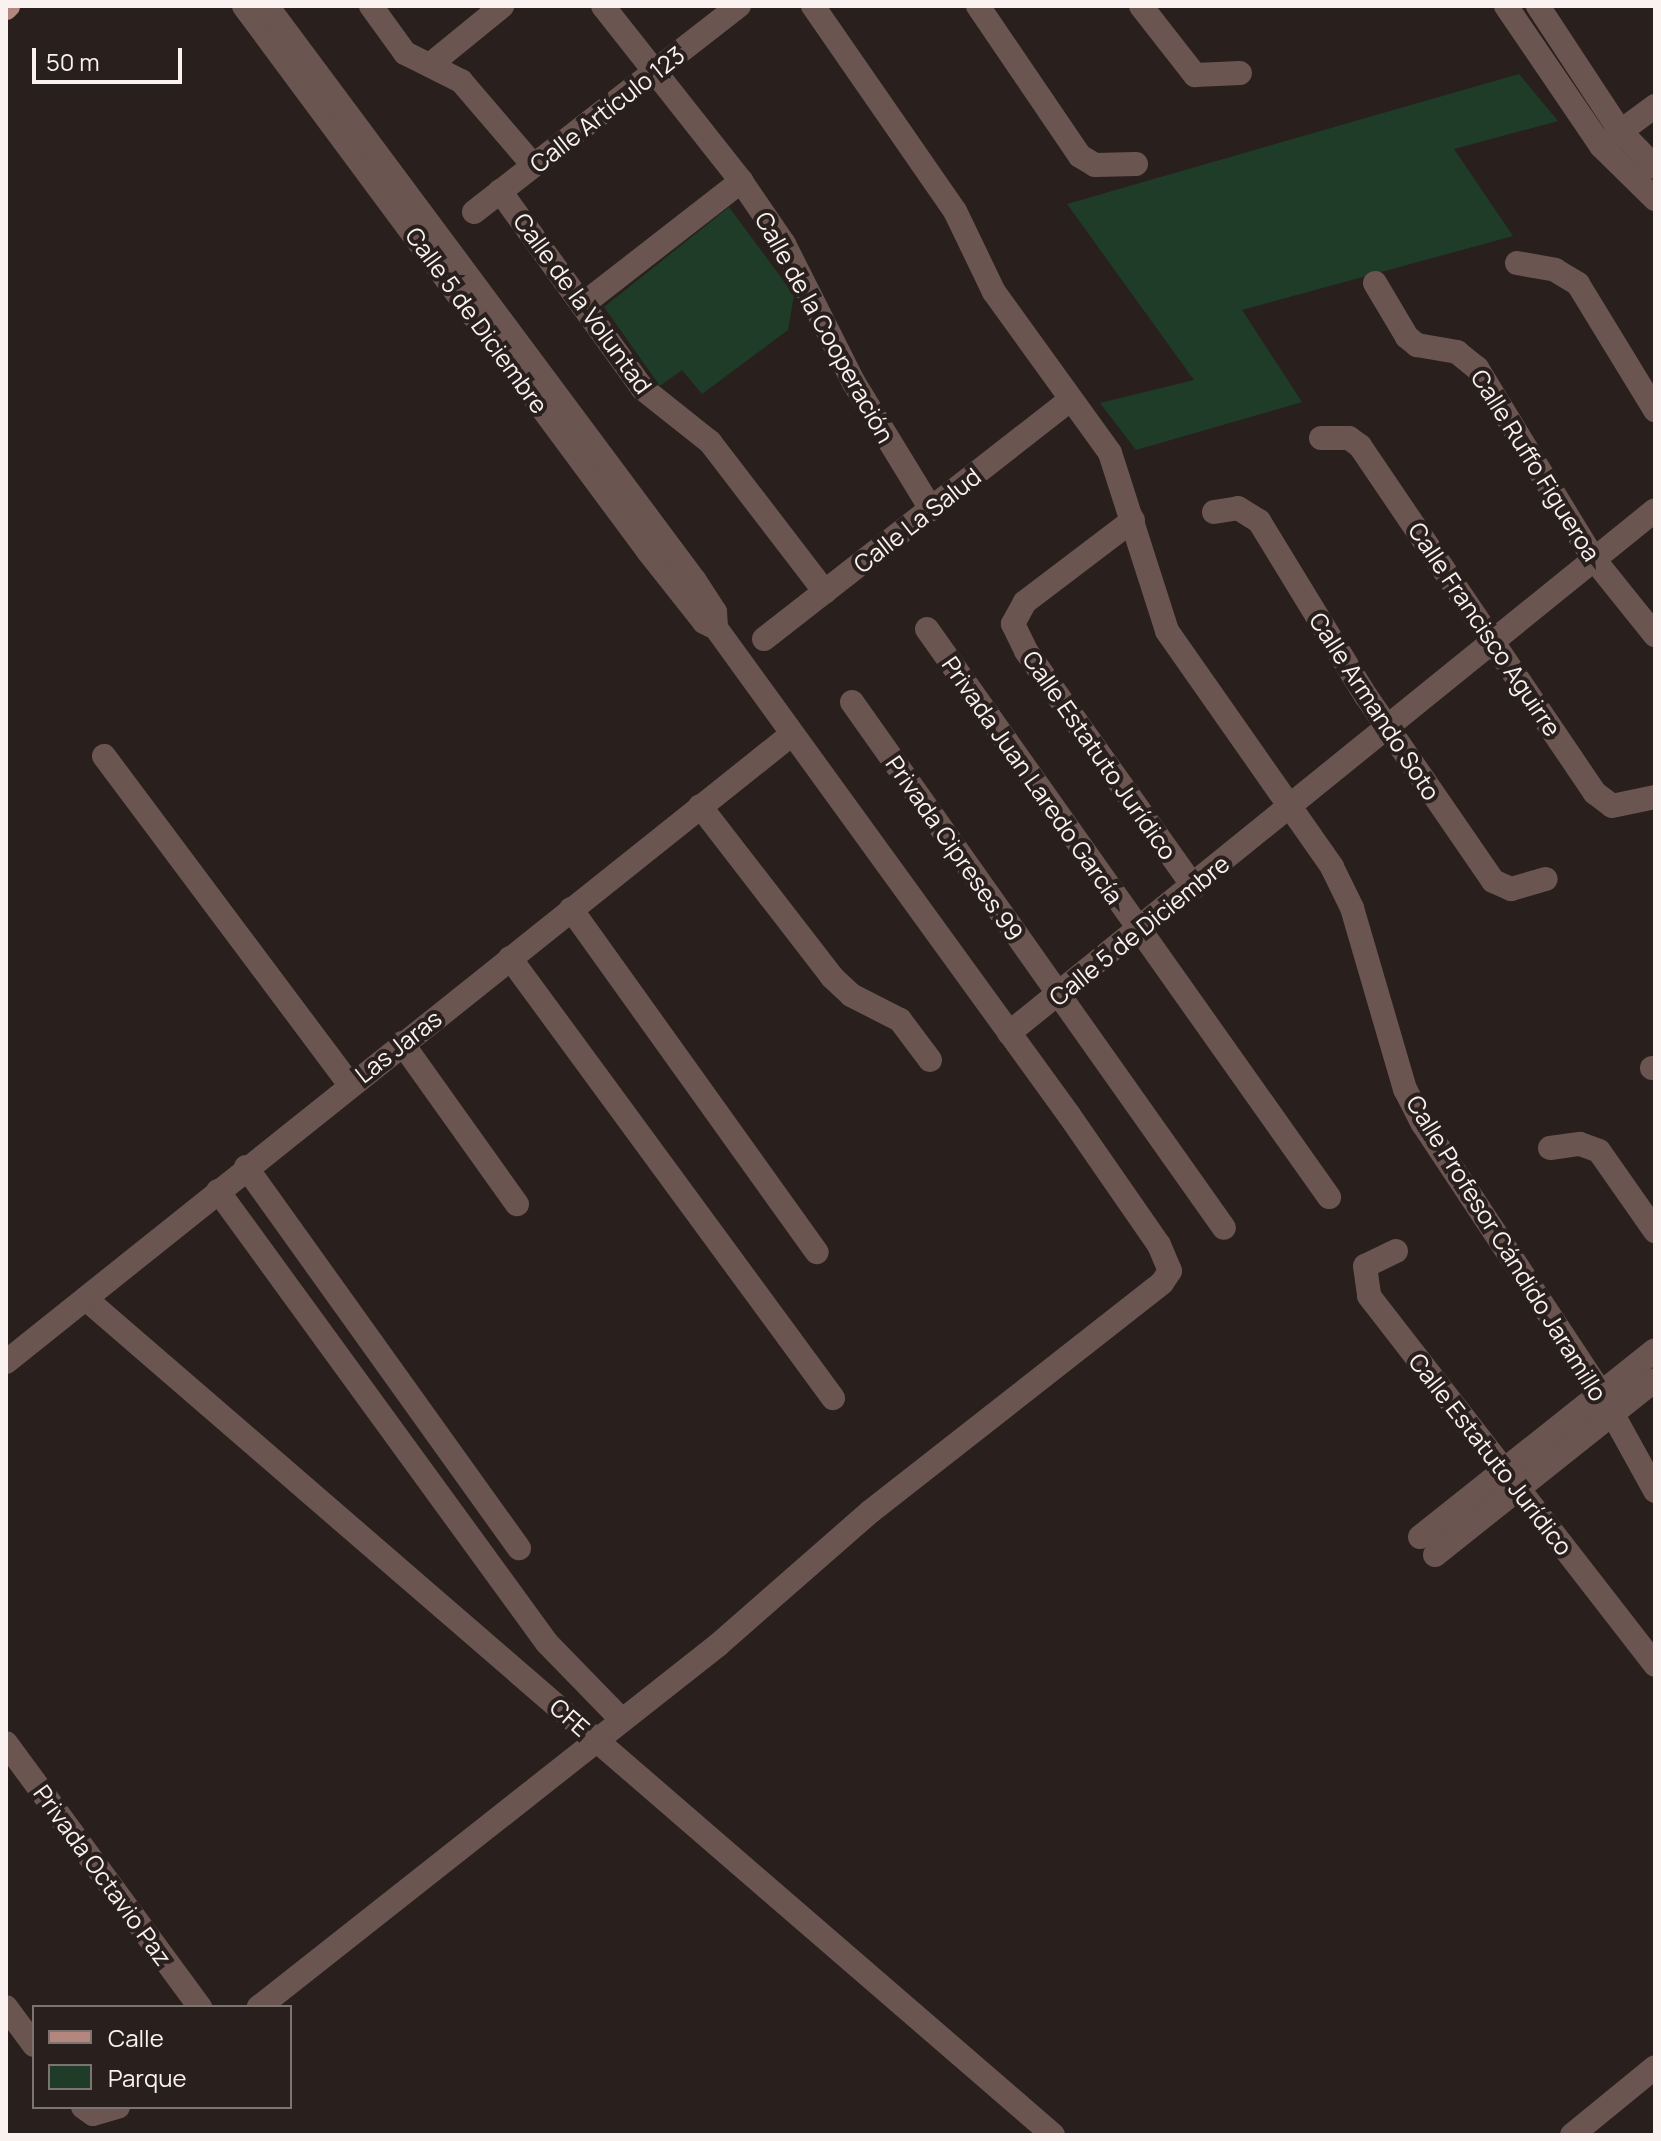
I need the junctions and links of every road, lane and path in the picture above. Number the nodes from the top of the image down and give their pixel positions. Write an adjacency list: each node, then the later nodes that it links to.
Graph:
1 (244, 6): 37 (street, Calle 5 de Diciembre)
2 (267, 6): 37 (street, Calle 5 de Diciembre)
3 (371, 6): 12 (street)
4 (502, 6): 12 (street)
5 (603, 6): 13 (street, Calle de la Cooperación)
6 (739, 6): 13 (street, Calle Artículo 123)
7 (813, 6): 28 (street, Calle Profesor Cándido Jaramillo)
8 (978, 6): 18 (street)
9 (1141, 6): 14 (street)
10 (1506, 6): 17 (street)
11 (1538, 6): 16 (street)
12 (431, 64): 19 (street)
13 (656, 72): 19 (street, Calle Artículo 123); 21 (street, Calle de la Cooperación)
14 (1240, 73)
15 (1655, 106): 16 (street)
16 (1620, 131): 17 (street); 20 (street)
17 (1601, 146): 23 (street)
18 (1136, 164)
19 (533, 165): 22 (street, Calle Artículo 123)
20 (1655, 167)
21 (741, 181): 27 (street); 31 (street, Calle de la Cooperación)
22 (500, 191): 24 (street, Calle Artículo 123); 27 (street, Calle de la Voluntad)
23 (1655, 199)
24 (474, 212)
25 (1517, 263): 29 (street)
26 (1375, 283): 35 (street, Calle Ruffo Figueroa)
27 (582, 305): 36 (street, Calle de la Voluntad)
28 (1070, 400): 31 (street, Calle La Salud); 34 (street, Calle Profesor Cándido Jaramillo)
29 (1655, 410)
30 (1321, 438): 40 (street, Calle Francisco Aguirre)
31 (931, 509): 36 (street, Calle La Salud)
32 (1655, 510): 35 (street, Calle 5 de Diciembre)
33 (1214, 512): 43 (street, Calle Armando Soto)
34 (1133, 520): 48 (street, Calle Profesor Cándido Jaramillo); 50 (street, Calle Estatuto Jurídico)
35 (1593, 558): 39 (street, Calle Ruffo Figueroa); 40 (street, Calle 5 de Diciembre)
36 (825, 592): 41 (street, Calle La Salud)
37 (716, 628): 44 (street, Calle 5 de Diciembre)
38 (927, 629): 52 (street, Privada Juan Laredo García)
39 (1655, 635)
40 (1493, 638): 43 (street, Calle 5 de Diciembre); 46 (street, Calle Francisco Aguirre)
41 (764, 639)
42 (852, 702): 54 (street, Privada Cipreses 99)
43 (1387, 727): 48 (street, Calle 5 de Diciembre); 49 (street, Calle Armando Soto)
44 (792, 734): 47 (street, Las Jaras); 55 (street, Calle 5 de Diciembre)
45 (104, 756): 58 (street)
46 (1655, 797)
47 (700, 806): 51 (street, Las Jaras); 57 (street)
48 (1289, 808): 50 (street, Calle 5 de Diciembre); 73 (street, Calle Profesor Cándido Jaramillo)
49 (1546, 879)
50 (1194, 887): 52 (street, Calle 5 de Diciembre)
51 (571, 909): 53 (street, Las Jaras); 67 (street)
52 (1140, 930): 54 (street, Calle 5 de Diciembre); 62 (street, Privada Juan Laredo García)
53 (510, 958): 56 (street, Las Jaras); 72 (street)
54 (1058, 994): 55 (street, Calle 5 de Diciembre); 64 (street, Privada Cipreses 99)
55 (1009, 1033): 79 (street)
56 (402, 1043): 58 (street, Las Jaras); 63 (street)
57 (930, 1060)
58 (349, 1084): 60 (street, Las Jaras)
59 (1550, 1148): 65 (street)
60 (246, 1167): 61 (street, Las Jaras); 77 (street)
61 (218, 1191): 68 (street, Las Jaras); 79 (street)
62 (1329, 1197)
63 (517, 1204)
64 (1224, 1228)
65 (1655, 1231)
66 (1396, 1251): 74 (street, Calle Estatuto Jurídico)
67 (817, 1252)
68 (86, 1299): 70 (street, Las Jaras); 80 (street, CFE)
69 (1655, 1350): 73 (street)
70 (6, 1362)
71 (1655, 1380): 73 (street)
72 (833, 1398)
73 (1606, 1404): 74 (street); 75 (street, Calle Profesor Cándido Jaramillo)
74 (1512, 1478): 76 (street); 78 (street, Calle Estatuto Jurídico)
75 (1655, 1491)
76 (1427, 1546)
77 (519, 1548)
78 (1655, 1665)
79 (621, 1719): 80 (street)
80 (595, 1738): 83 (street); 89 (street, CFE)
81 (6, 1743): 82 (street, Privada Octavio Paz)
82 (199, 2005)
83 (261, 2005)
84 (6, 2007): 85 (street)
85 (32, 2042)
86 (1655, 2067): 90 (street)
87 (86, 2109): 88 (street)
88 (111, 2109)
89 (1053, 2135)
90 (1572, 2135)

